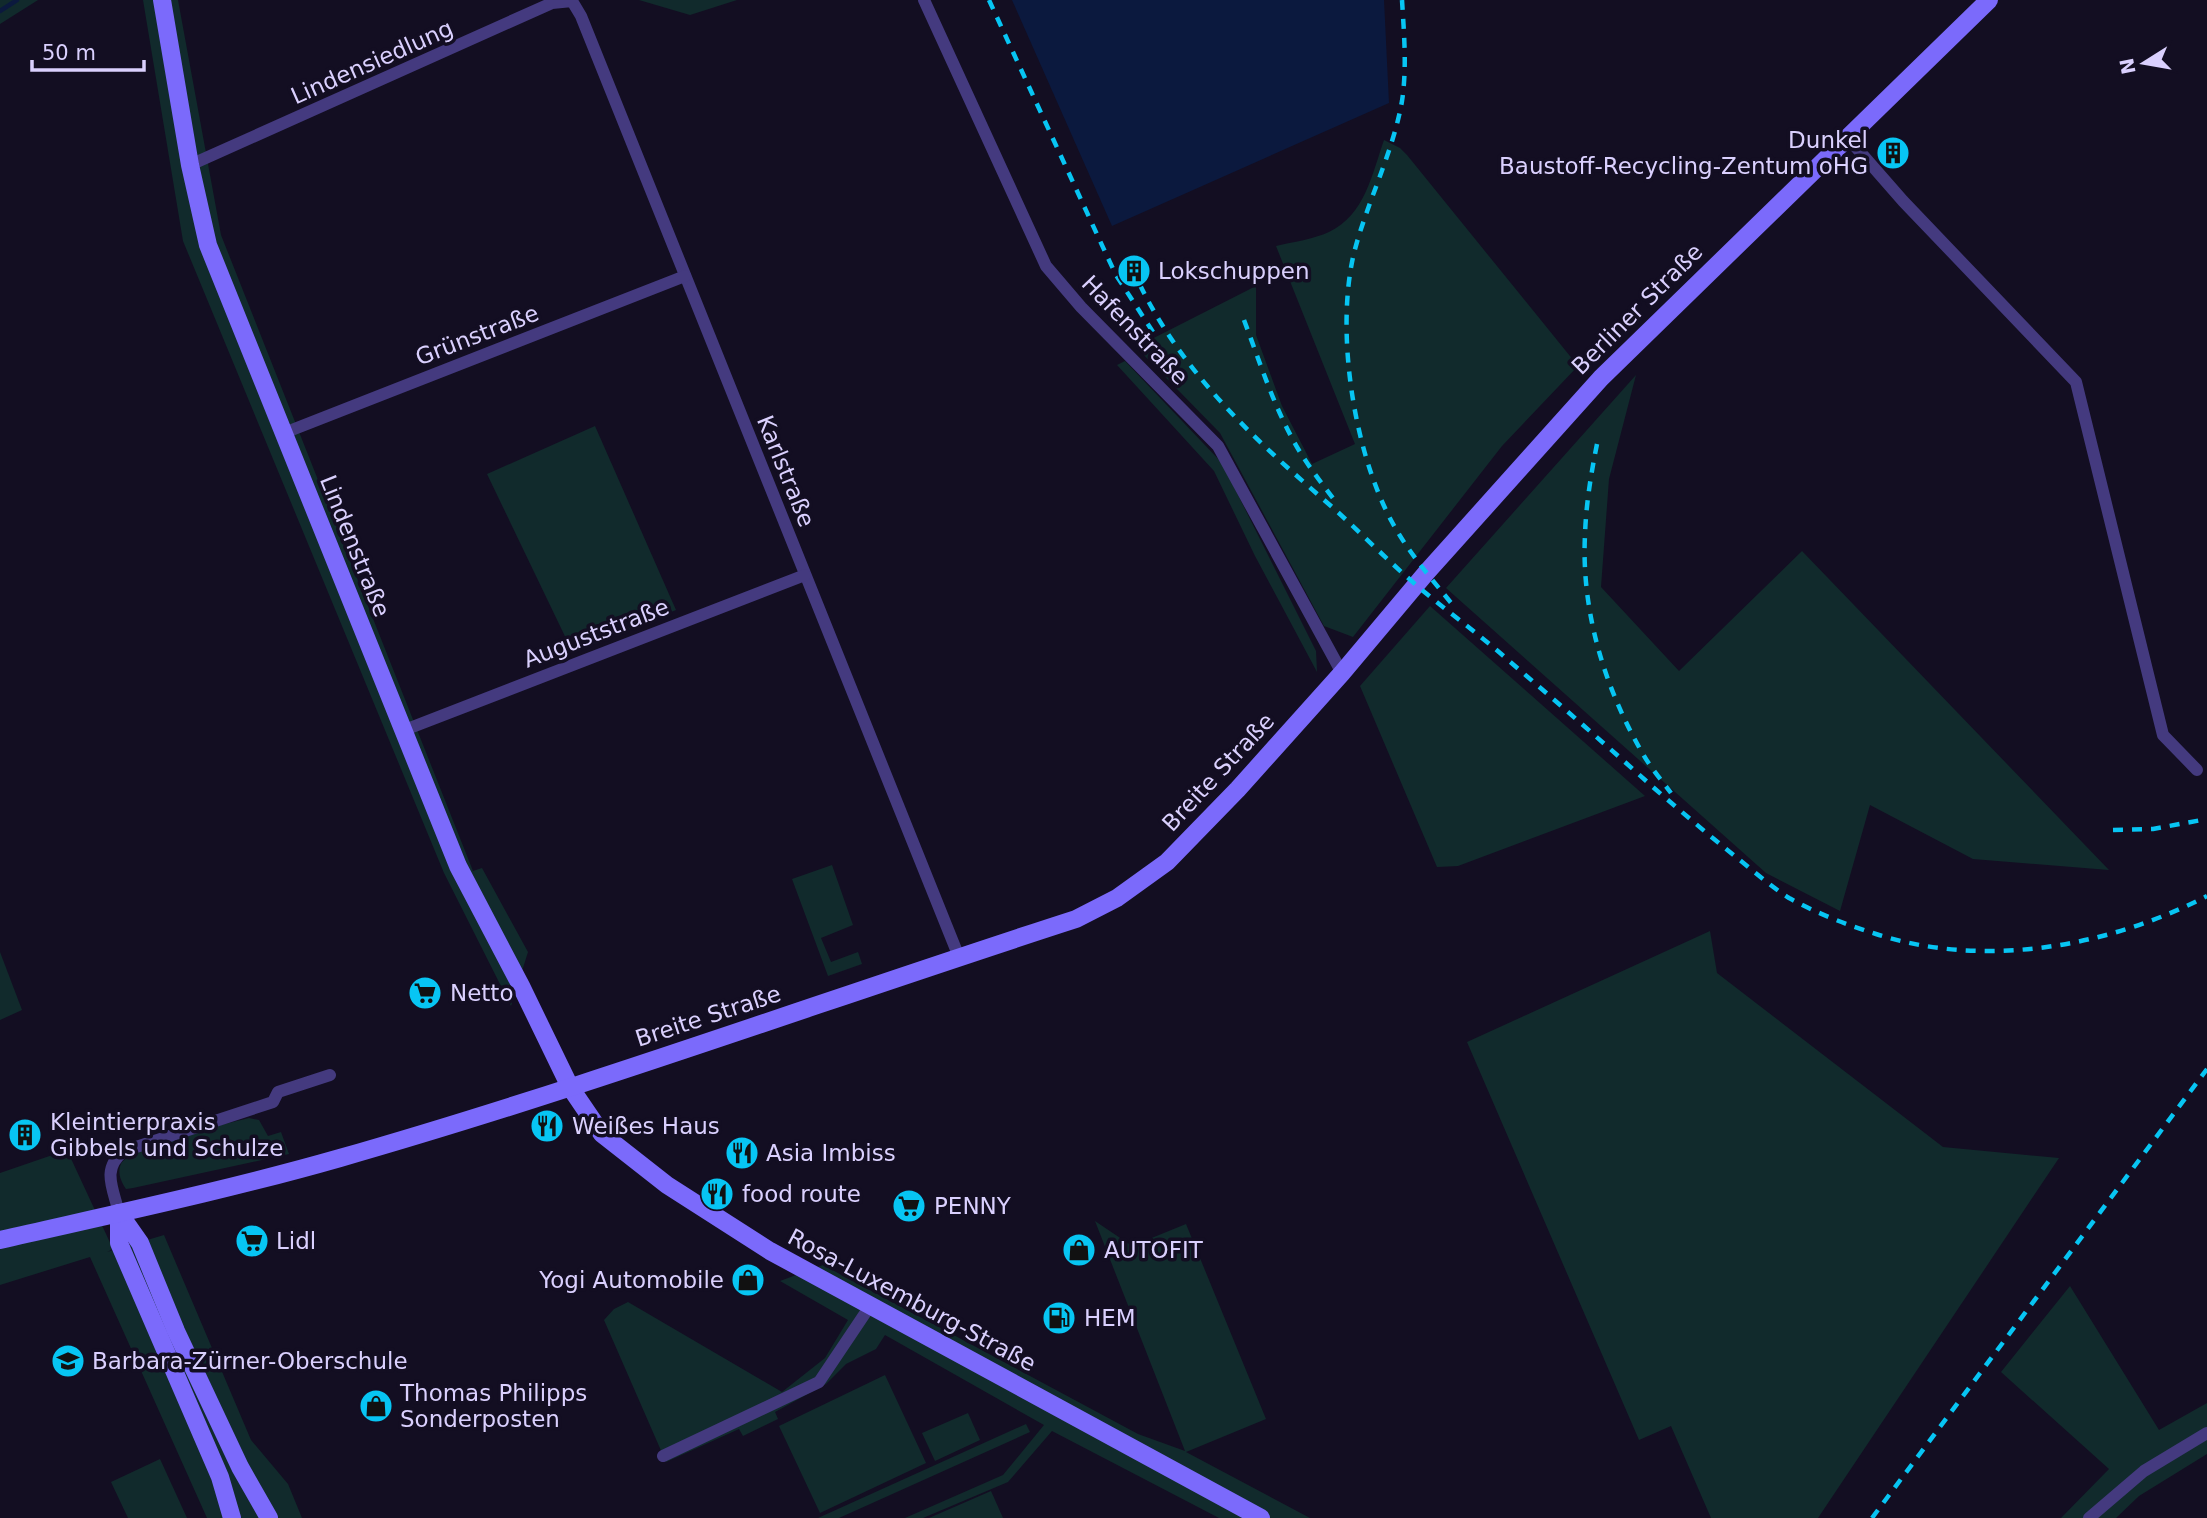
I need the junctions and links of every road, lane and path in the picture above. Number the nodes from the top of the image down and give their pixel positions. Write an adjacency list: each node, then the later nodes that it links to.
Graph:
1 (162, 0): 6 (main road, Lindenstraße)
2 (925, 0): 10 (street, Hafenstraße)
3 (1989, 0): 5 (main road, Berliner Straße)
4 (572, 1): 6 (street, Lindensiedlung); 7 (street, Karlstraße)
5 (1847, 137): 10 (main road, Berliner Straße); 12 (street)
6 (190, 165): 8 (main road, Lindenstraße)
7 (685, 276): 8 (street, Grünstraße); 9 (street, Karlstraße)
8 (284, 433): 11 (main road, Lindenstraße)
9 (805, 575): 11 (street, Auguststraße); 13 (street, Karlstraße)
10 (1342, 673): 13 (main road, Breite Straße)
11 (402, 731): 15 (main road, Lindenstraße)
12 (2197, 770)
13 (959, 957): 15 (main road, Breite Straße)
14 (330, 1075): 16 (street)
15 (570, 1087): 16 (main road, Breite Straße); 18 (main road, Rosa-Luxemburg-Straße)
16 (119, 1213): 17 (main road, Breite Straße); 21 (main road); 22 (main road)
17 (0, 1240)
18 (870, 1306): 20 (street); 23 (main road, Rosa-Luxemburg-Straße)
19 (2207, 1433): 24 (street)
20 (663, 1456)
21 (232, 1518)
22 (269, 1518)
23 (1261, 1518)
24 (2090, 1518)

